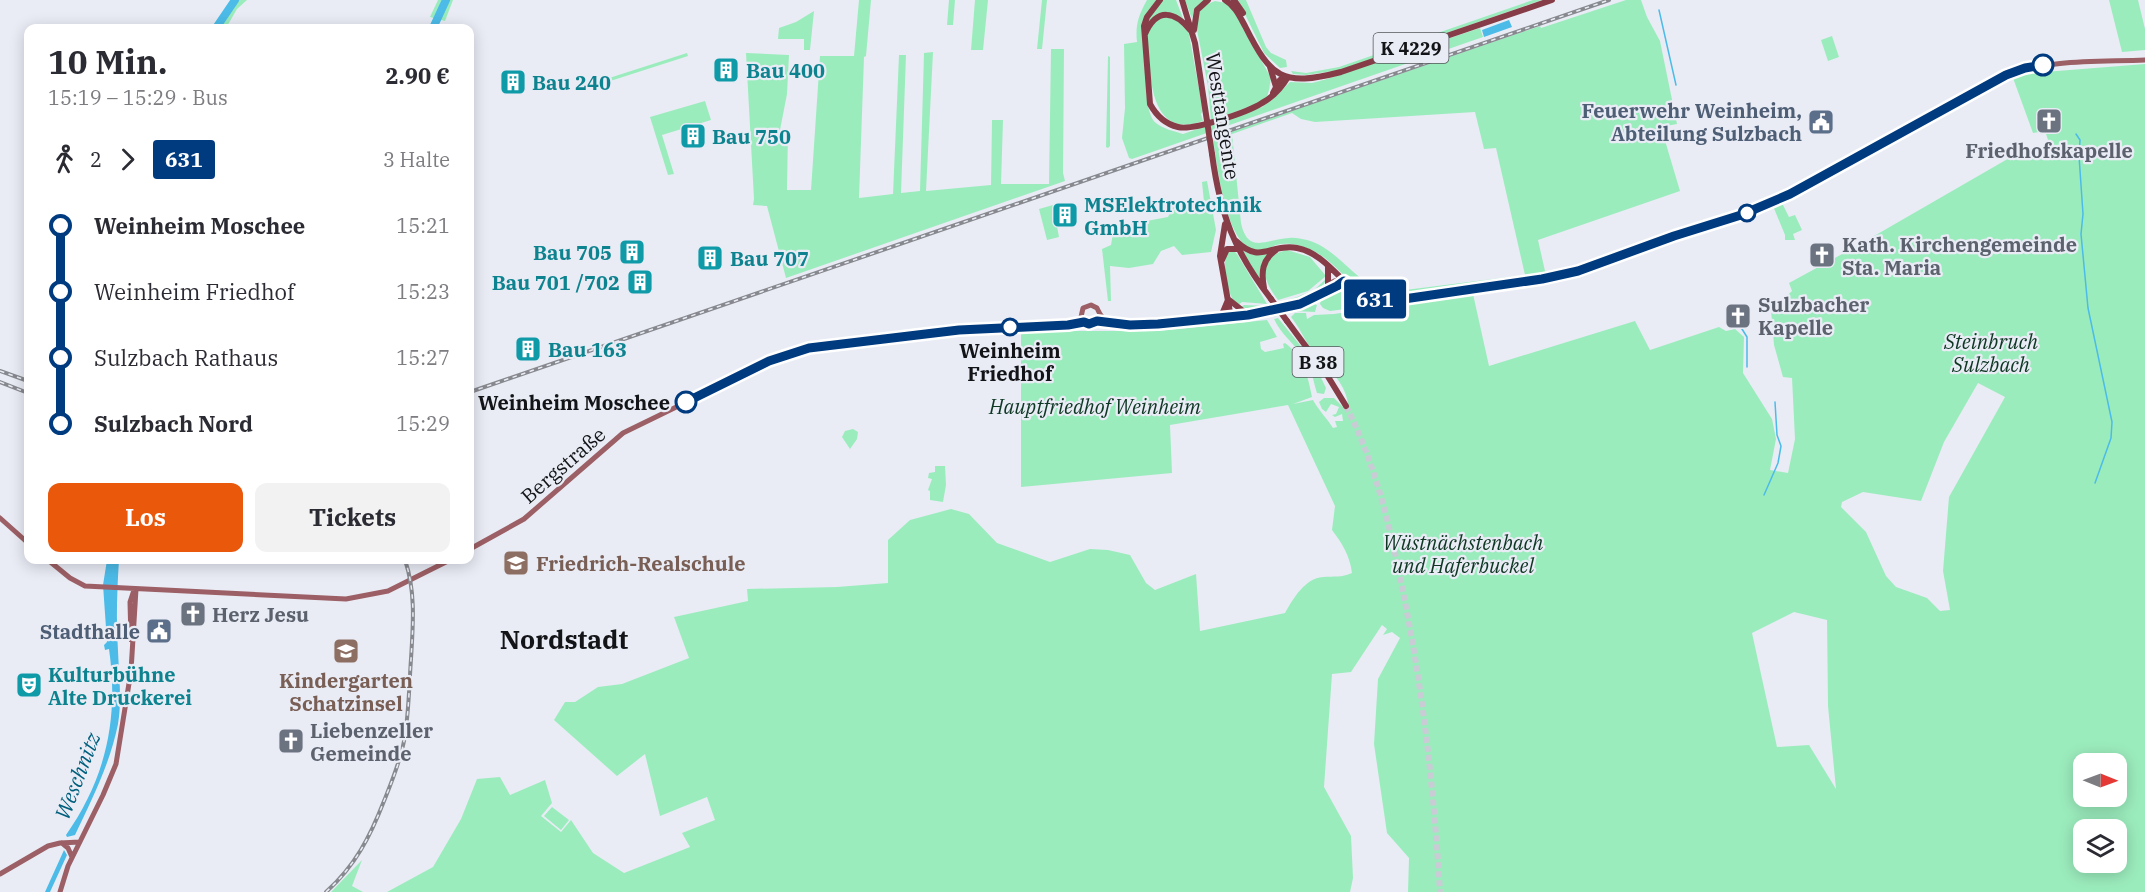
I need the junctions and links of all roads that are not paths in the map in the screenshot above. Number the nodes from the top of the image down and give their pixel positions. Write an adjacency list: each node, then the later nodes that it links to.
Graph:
1 (1160, 0): 8 (main road)
2 (1182, 0): 7 (main road, Westtangente / B 38)
3 (1208, 0): 7 (main road)
4 (1225, 0): 10 (main road, K 4229)
5 (1234, 0): 11 (main road)
6 (1552, 0): 11 (main road, K 4229)
7 (1193, 34): 8 (main road); 14 (main road, Westtangente / B 38, bridge)
8 (1145, 36): 13 (main road)
9 (2145, 60): 20 (main road)
10 (1270, 67): 11 (main road, K 4229); 12 (main road)
11 (1287, 76): 12 (main road); 13 (main road)
12 (1275, 87): 13 (main road)
13 (1272, 96)
14 (1225, 220): 15 (main road, Westtangente / B 38); 18 (main road)
15 (1232, 237): 16 (main road); 17 (main road, B 38)
16 (1279, 248): 19 (main road); 22 (main road)
17 (1238, 249): 18 (main road); 22 (main road, B 38)
18 (1221, 263): 24 (main road)
19 (1328, 265): 20 (main road); 21 (main road)
20 (1343, 280): 21 (main road); 23 (main road, Bergstraße)
21 (1328, 285): 23 (main road)
22 (1264, 291): 32 (main road, B 38, bridge)
23 (1320, 294): 26 (main road, Bergstraße)
24 (1228, 299): 26 (main road); 27 (main road); 29 (main road)
25 (1100, 315): 28 (main road, Bergstraße); 30 (main road); 31 (main road, Bergstraße)
26 (1248, 315): 27 (main road, Bergstraße)
27 (1231, 318): 29 (main road, Bergstraße)
28 (1082, 319): 30 (main road, Bergstraße); 35 (main road, Bergstraße)
29 (1215, 320): 31 (main road, Bergstraße)
30 (1097, 321): 31 (main road, Bergstraße)
31 (1120, 323)
32 (1346, 405)
33 (0, 518): 34 (main road)
34 (24, 539)
35 (474, 547)
36 (53, 564): 38 (main road)
37 (442, 564): 39 (main road)
38 (119, 588): 39 (main road); 40 (main road)
39 (136, 589): 40 (main road); 41 (main road)
40 (130, 602): 41 (main road)
41 (132, 645): 42 (main road)
42 (79, 842): 43 (main road); 44 (main road)
43 (61, 843): 44 (main road); 45 (main road)
44 (72, 855): 46 (main road)
45 (0, 874)
46 (60, 892)

